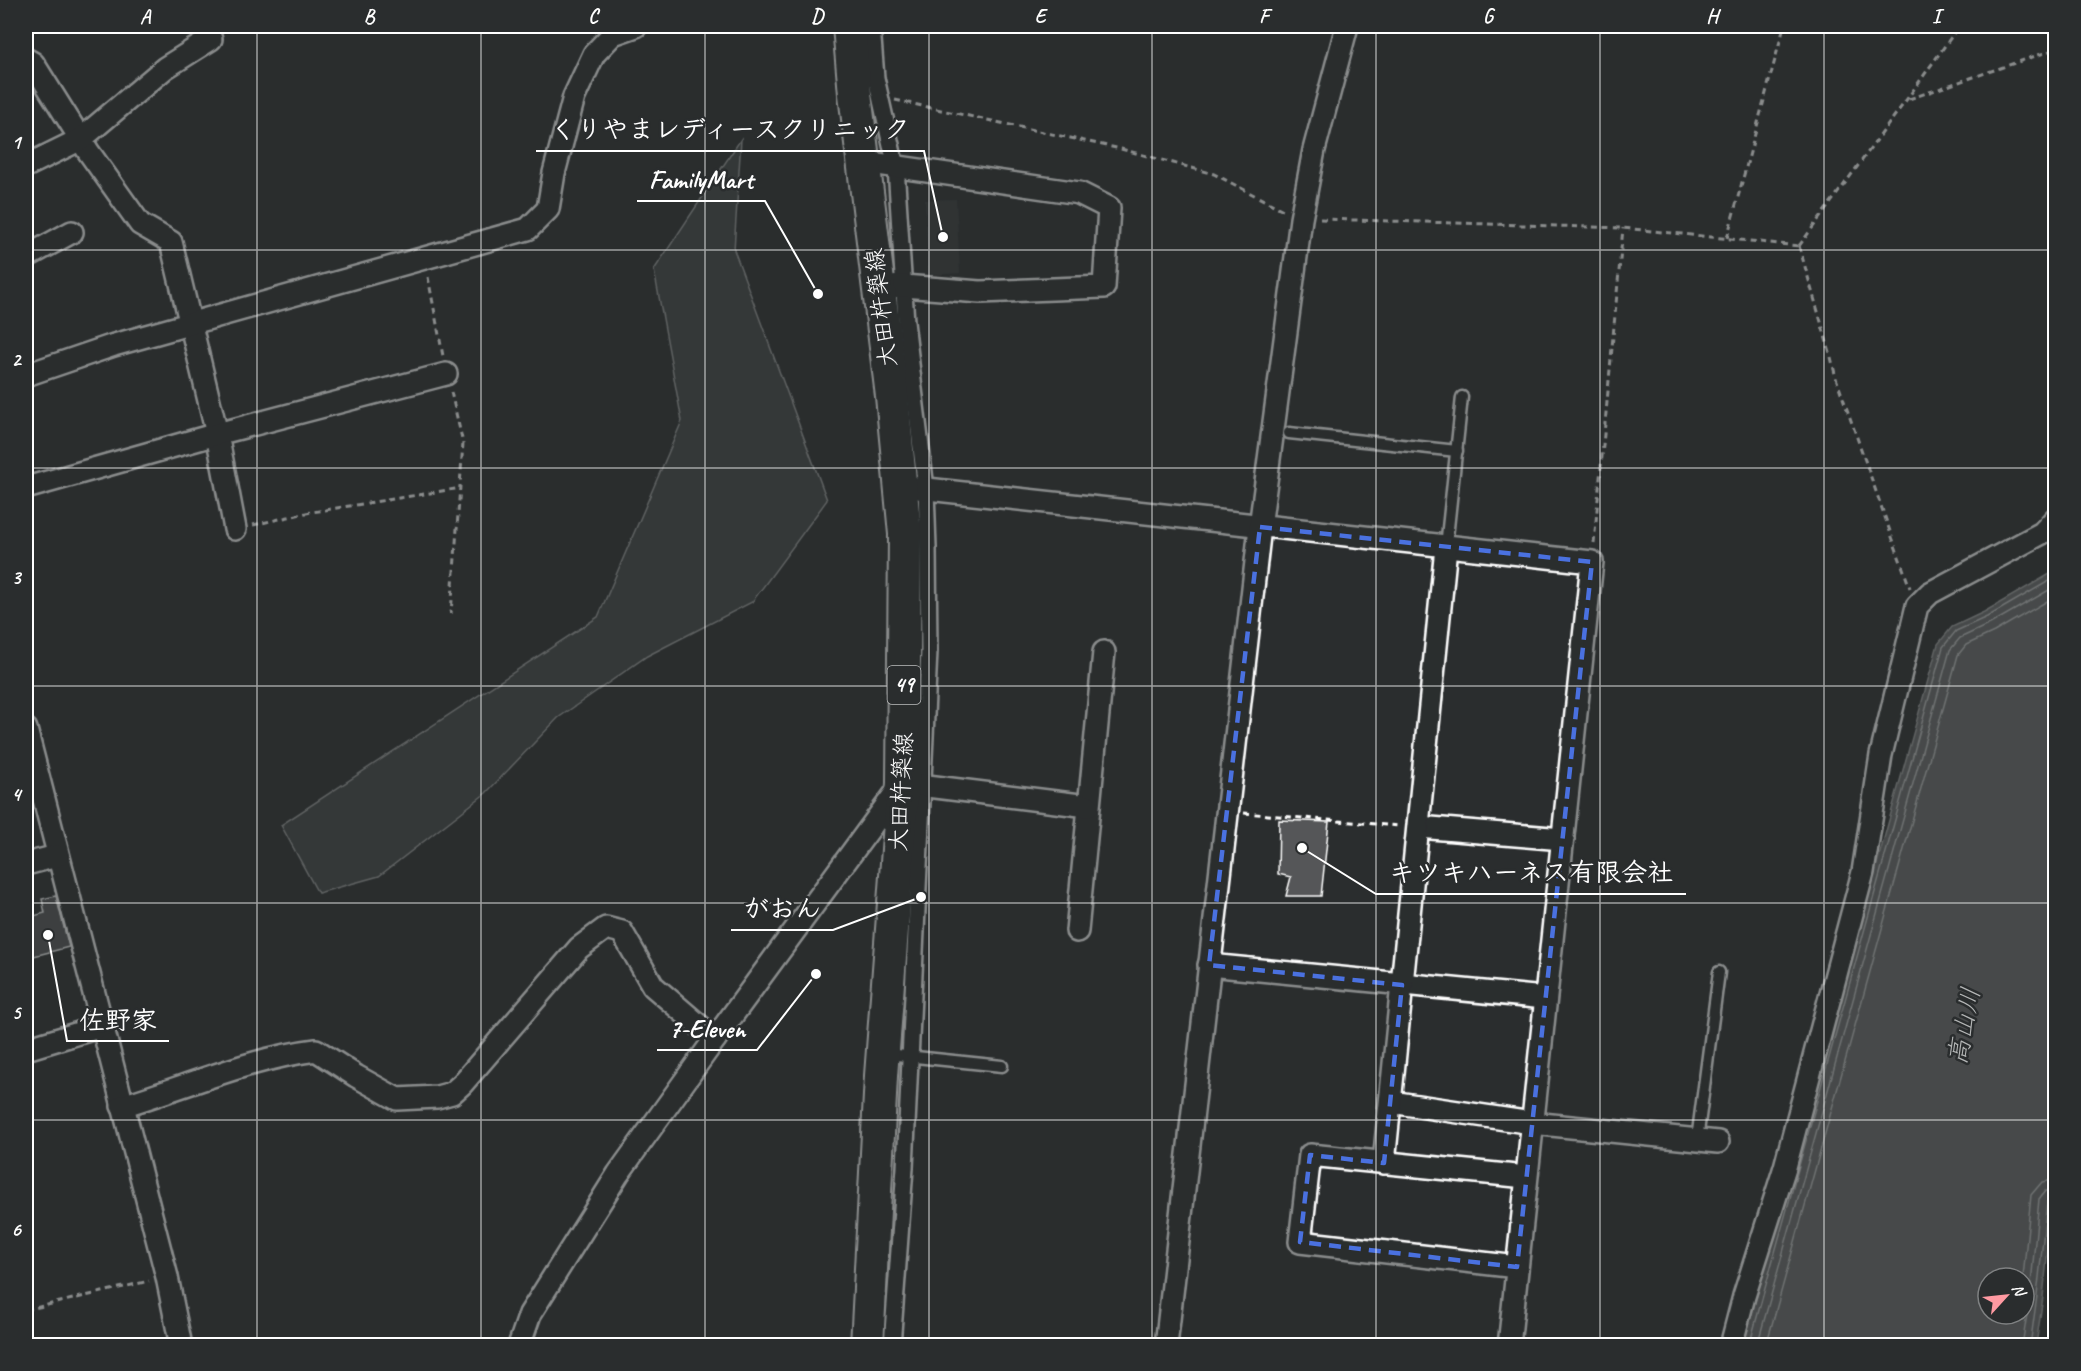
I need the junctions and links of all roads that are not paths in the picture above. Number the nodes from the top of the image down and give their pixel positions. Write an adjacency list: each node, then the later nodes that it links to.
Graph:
1 (636, 26): 14 (street)
2 (849, 26): 8 (main road, 大田杵築線 / 49)
3 (872, 26): 10 (street)
4 (1347, 26): 24 (street)
5 (211, 39): 7 (street)
6 (26, 59): 7 (street)
7 (81, 139): 9 (street); 14 (street)
8 (864, 162): 10 (street); 13 (main road, 大田杵築線 / 49)
9 (26, 166)
10 (896, 167): 13 (street); 13 (street)
11 (72, 232): 12 (street)
12 (26, 257)
13 (891, 287): 21 (main road, 大田杵築線 / 49)
14 (190, 324): 16 (street); 19 (street)
15 (446, 374): 19 (street)
16 (26, 375)
17 (1462, 397): 20 (lane)
18 (1289, 433): 20 (lane)
19 (217, 434): 22 (street); 25 (street)
20 (1457, 452): 26 (lane)
21 (913, 487): 24 (street); 29 (main road, 大田杵築線 / 49)
22 (26, 488)
23 (2055, 518): 59 (street)
24 (1260, 527): 26 (street); 36 (street)
25 (235, 529)
26 (1446, 547): 31 (street); 32 (street)
27 (1104, 652): 30 (street)
28 (26, 729): 33 (street)
29 (913, 785): 30 (street); 41 (street); 43 (main road, 大田杵築線 / 49)
30 (1088, 806): 35 (street)
31 (1419, 827): 32 (street); 38 (street)
32 (1563, 839): 39 (street)
33 (57, 856): 34 (street); 40 (street)
34 (26, 864)
35 (1077, 931)
36 (1209, 965): 38 (street); 57 (street)
37 (1719, 972): 48 (lane)
38 (1402, 984): 39 (street); 45 (street)
39 (1545, 998): 47 (street)
40 (102, 1026): 42 (street); 46 (street)
41 (715, 1039): 46 (street); 54 (street)
42 (26, 1048)
43 (896, 1055): 44 (lane); 55 (main road, 大田杵築線 / 49); 56 (street)
44 (1002, 1066)
45 (1391, 1102): 47 (street); 50 (street)
46 (122, 1106): 53 (street)
47 (1532, 1123): 48 (street); 51 (street)
48 (1697, 1140): 49 (street)
49 (1718, 1142)
50 (1384, 1163): 51 (street); 52 (street)
51 (1526, 1177): 52 (street)
52 (1517, 1267): 58 (street)
53 (181, 1346)
54 (519, 1346)
55 (867, 1346)
56 (892, 1346)
57 (1166, 1346)
58 (1509, 1346)
59 (1731, 1346)

